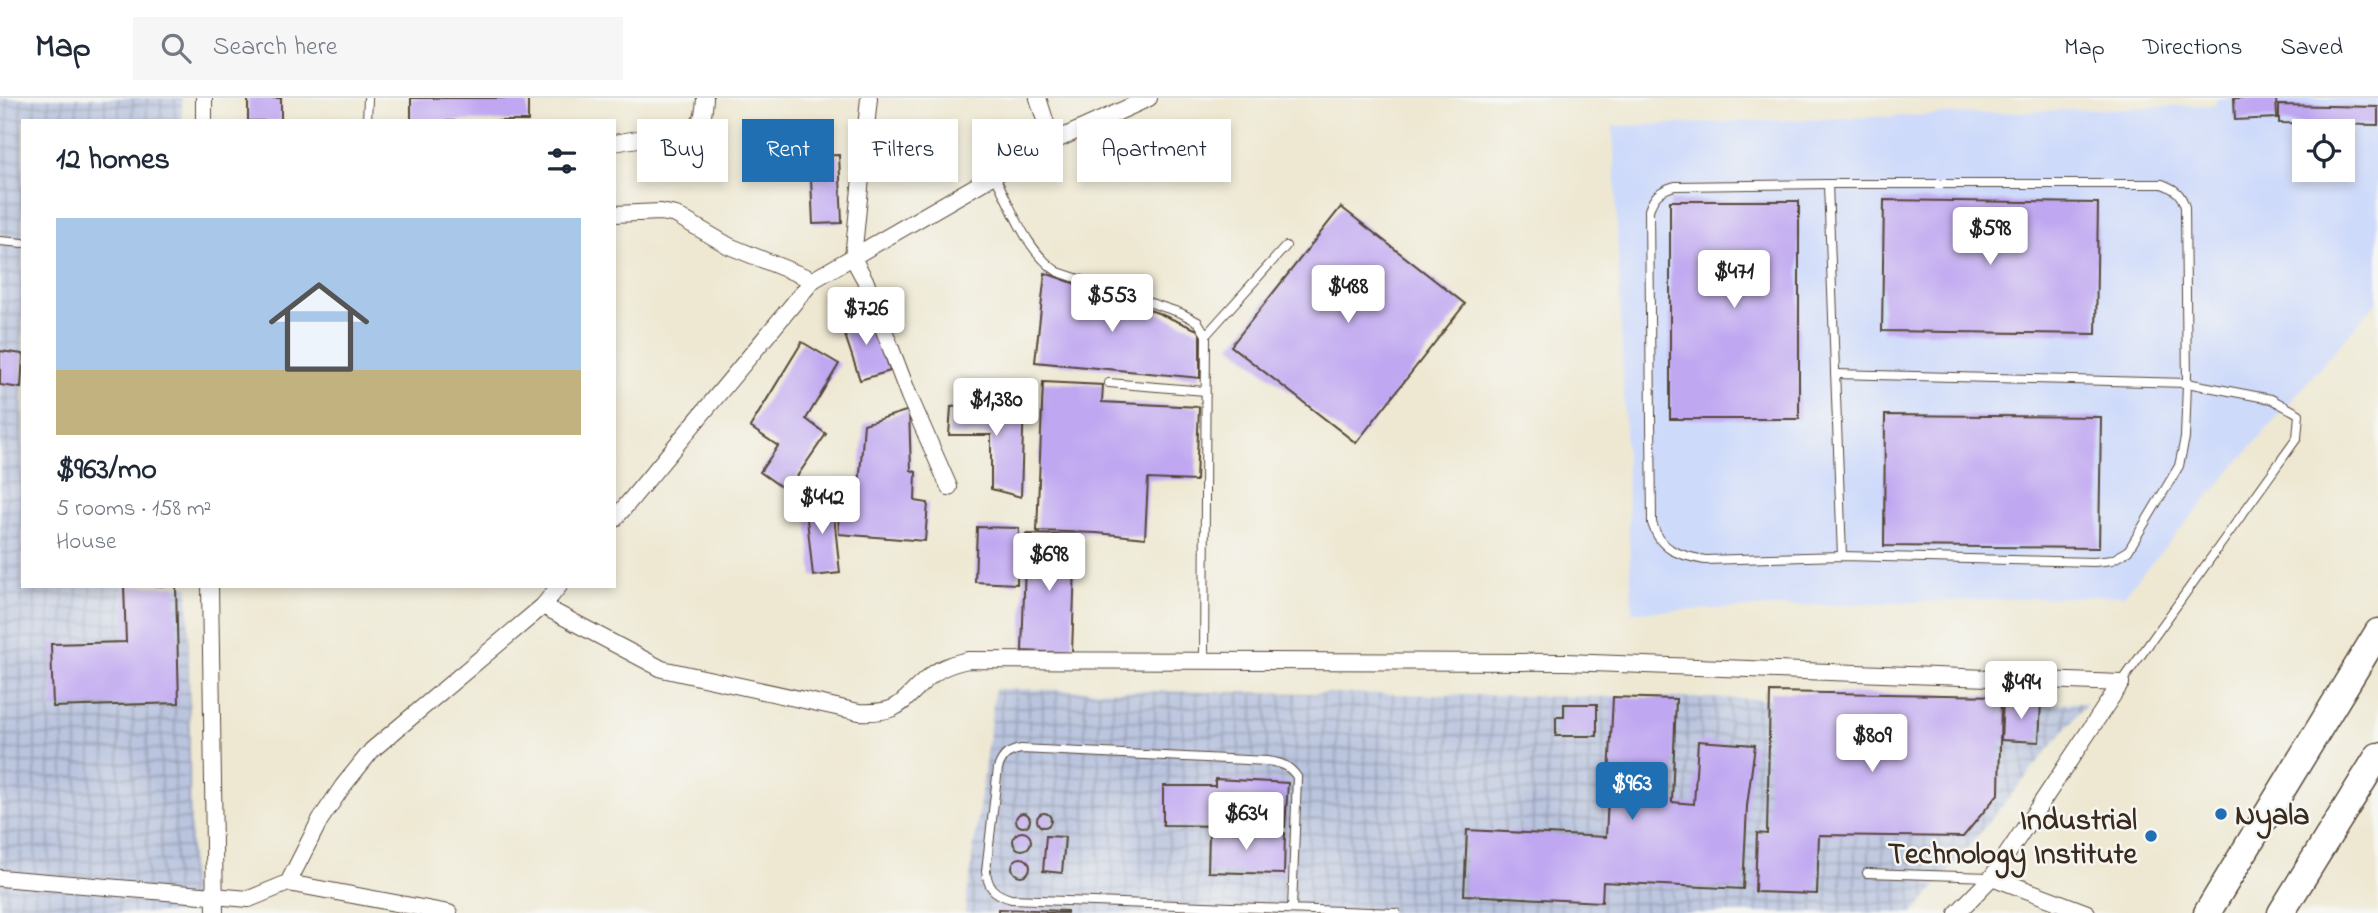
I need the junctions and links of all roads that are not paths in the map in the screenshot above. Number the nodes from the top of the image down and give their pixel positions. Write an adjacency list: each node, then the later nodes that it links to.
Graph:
1 (204, 98): 7 (street)
2 (368, 98): 8 (lane)
3 (705, 98): 11 (street)
4 (869, 98): 19 (street)
5 (1038, 98): 9 (street)
6 (1149, 98): 10 (street)
7 (204, 119)
8 (367, 119)
9 (1045, 119)
10 (1063, 137)
11 (616, 143)
12 (984, 182): 19 (street)
13 (997, 182): 21 (lane)
14 (1828, 184): 22 (lane); 24 (lane); 28 (lane)
15 (616, 214): 20 (street)
16 (0, 241): 17 (lane)
17 (21, 243)
18 (1286, 247): 21 (lane)
19 (853, 258): 20 (street); 26 (street)
20 (813, 280): 27 (street)
21 (1206, 335): 25 (lane)
22 (1835, 374): 24 (lane); 28 (lane)
23 (1109, 383): 25 (lane)
24 (2187, 383): 28 (lane); 34 (lane)
25 (1205, 391): 33 (lane)
26 (949, 487)
27 (616, 518)
28 (1842, 556)
29 (210, 588): 40 (street)
30 (557, 588): 31 (street)
31 (543, 606): 33 (street); 39 (street)
32 (2378, 632): 46 (main road)
33 (1204, 661): 34 (street)
34 (2122, 683): 37 (street)
35 (2378, 756): 47 (main road)
36 (1867, 873): 37 (lane)
37 (1992, 877): 44 (street); 45 (street)
38 (0, 878): 40 (street)
39 (288, 883): 40 (street); 42 (street)
40 (214, 905)
41 (1292, 909): 41 (lane); 43 (lane)
42 (449, 913)
43 (1396, 913)
44 (1957, 913)
45 (2087, 913)
46 (2207, 913)
47 (2281, 913)

